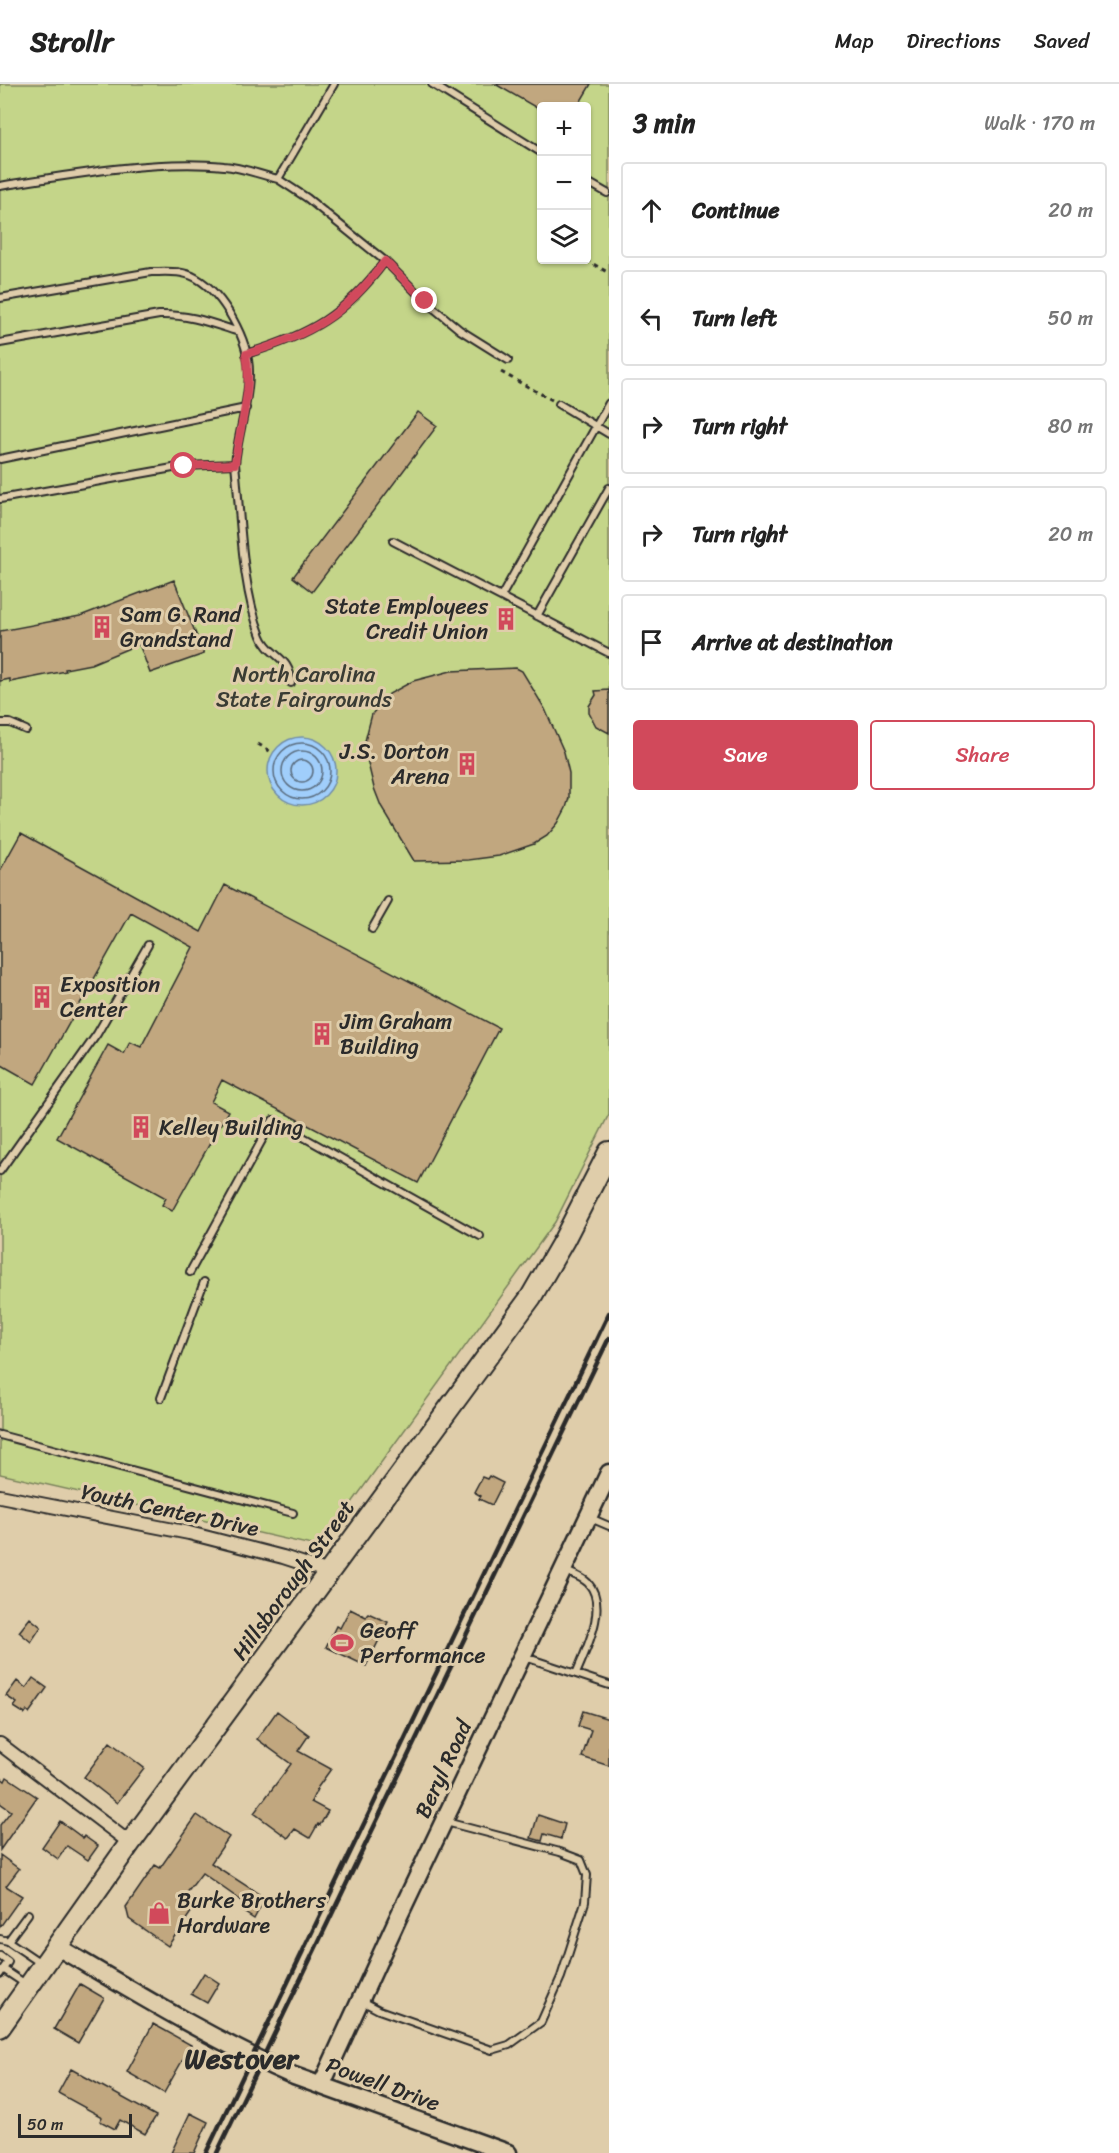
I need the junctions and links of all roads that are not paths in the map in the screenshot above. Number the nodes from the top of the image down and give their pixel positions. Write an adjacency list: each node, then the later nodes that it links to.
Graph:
1 (334, 84): 4 (lane)
2 (432, 84): 3 (lane)
3 (537, 150)
4 (278, 179): 6 (lane); 8 (lane)
5 (591, 184): 7 (lane)
6 (0, 186)
7 (606, 193)
8 (385, 261): 12 (lane); 13 (lane)
9 (0, 298): 10 (lane)
10 (239, 332): 11 (lane); 12 (lane)
11 (0, 343)
12 (246, 354): 16 (lane)
13 (508, 360)
14 (609, 403): 17 (lane)
15 (559, 404): 17 (lane)
16 (246, 408): 19 (lane); 20 (lane)
17 (596, 426): 18 (lane); 24 (lane)
18 (609, 434)
19 (0, 459)
20 (235, 464): 22 (lane); 27 (lane)
21 (609, 488): 25 (lane)
22 (0, 499)
23 (393, 541): 24 (lane)
24 (501, 597): 25 (lane)
25 (537, 616): 26 (lane)
26 (609, 653)
27 (291, 683)
28 (0, 723): 29 (lane)
29 (26, 730)
30 (388, 901): 31 (lane)
31 (372, 929)
32 (148, 945): 34 (lane)
33 (609, 1152): 46 (main road, Hillsborough Street)
34 (0, 1171)
35 (480, 1236): 36 (lane)
36 (190, 1272)
37 (204, 1282): 38 (lane)
38 (161, 1398)
39 (0, 1435): 42 (lane)
40 (609, 1473): 43 (street, Beryl Road)
41 (0, 1496): 46 (street, Youth Center Drive)
42 (294, 1513)
43 (587, 1517): 44 (lane); 45 (street, Beryl Road)
44 (609, 1526)
45 (562, 1570): 47 (street, Beryl Road); 48 (lane)
46 (329, 1572): 52 (main road, Hillsborough Street)
47 (521, 1656): 48 (lane); 51 (street, Beryl Road)
48 (576, 1674): 49 (lane)
49 (609, 1685)
50 (0, 1744): 52 (street)
51 (443, 1821): 61 (street, Beryl Road); 61 (lane)
52 (130, 1843): 56 (main road, Hillsborough Street)
53 (28, 1914): 55 (lane)
54 (0, 1939): 55 (lane)
55 (8, 1941): 58 (lane)
56 (56, 1946): 58 (main road, Hillsborough Street); 63 (street, Powell Drive)
57 (0, 1956): 59 (lane)
58 (43, 1964): 60 (main road, Hillsborough Street)
59 (1, 1971): 60 (lane)
60 (28, 1986): 62 (main road, Hillsborough Street)
61 (360, 2000): 63 (street, Beryl Road)
62 (0, 2027)
63 (321, 2086): 64 (street, Powell Drive)
64 (508, 2153)

